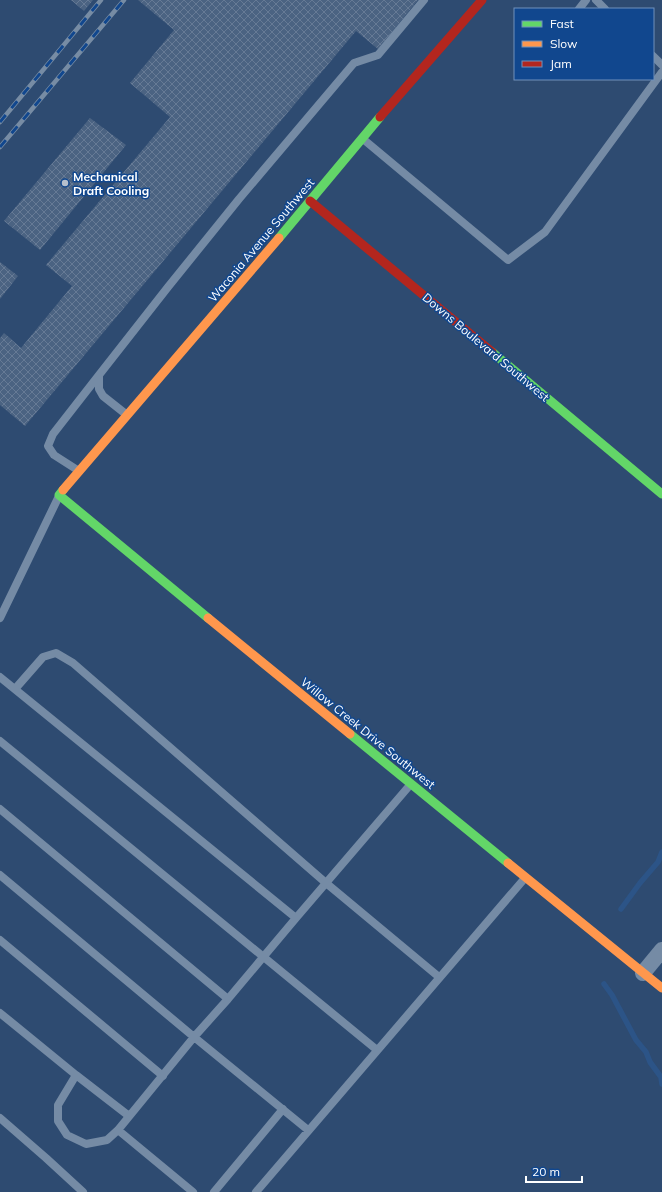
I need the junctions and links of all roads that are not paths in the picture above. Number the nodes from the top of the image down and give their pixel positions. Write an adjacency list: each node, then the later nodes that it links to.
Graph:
1 (424, 0): 12 (lane)
2 (482, 0): 10 (street, Waconia Avenue Southwest)
3 (586, 0): 5 (lane)
4 (596, 0): 6 (lane)
5 (580, 8)
6 (604, 8)
7 (654, 57): 8 (lane)
8 (662, 65)
9 (662, 72): 10 (lane)
10 (362, 138): 11 (street, Waconia Avenue Southwest)
11 (310, 201): 13 (street, Waconia Avenue Southwest); 15 (street, Downs Boulevard Southwest)
12 (99, 375): 13 (lane); 14 (lane)
13 (127, 416): 14 (street, Waconia Avenue Southwest)
14 (80, 472): 16 (street, Waconia Avenue Southwest)
15 (662, 494)
16 (60, 495): 17 (lane); 21 (street, Willow Creek Drive Southwest)
17 (0, 618)
18 (0, 676): 19 (lane)
19 (15, 689): 25 (lane); 26 (lane)
20 (0, 741): 29 (lane)
21 (411, 784): 24 (street, Willow Creek Drive Southwest); 25 (lane)
22 (0, 809): 33 (lane)
23 (0, 875): 35 (lane)
24 (525, 877): 30 (street, Willow Creek Drive Southwest); 31 (lane)
25 (326, 883): 26 (lane); 31 (lane)
26 (296, 918): 29 (lane)
27 (0, 940): 38 (lane)
28 (662, 950): 30 (street)
29 (263, 958): 33 (lane); 36 (lane)
30 (643, 973): 32 (street, Willow Creek Drive Southwest)
31 (439, 977): 36 (lane)
32 (662, 988)
33 (228, 999): 35 (lane)
34 (0, 1013): 37 (lane)
35 (194, 1037): 38 (lane); 39 (lane)
36 (376, 1050): 43 (lane)
37 (76, 1075): 40 (lane); 42 (lane)
38 (163, 1076): 40 (lane)
39 (283, 1109): 43 (lane); 46 (lane)
40 (129, 1116): 42 (lane)
41 (0, 1118): 44 (lane)
42 (118, 1130): 45 (lane)
43 (308, 1130): 47 (lane)
44 (83, 1192)
45 (193, 1192)
46 (214, 1192)
47 (256, 1192)

